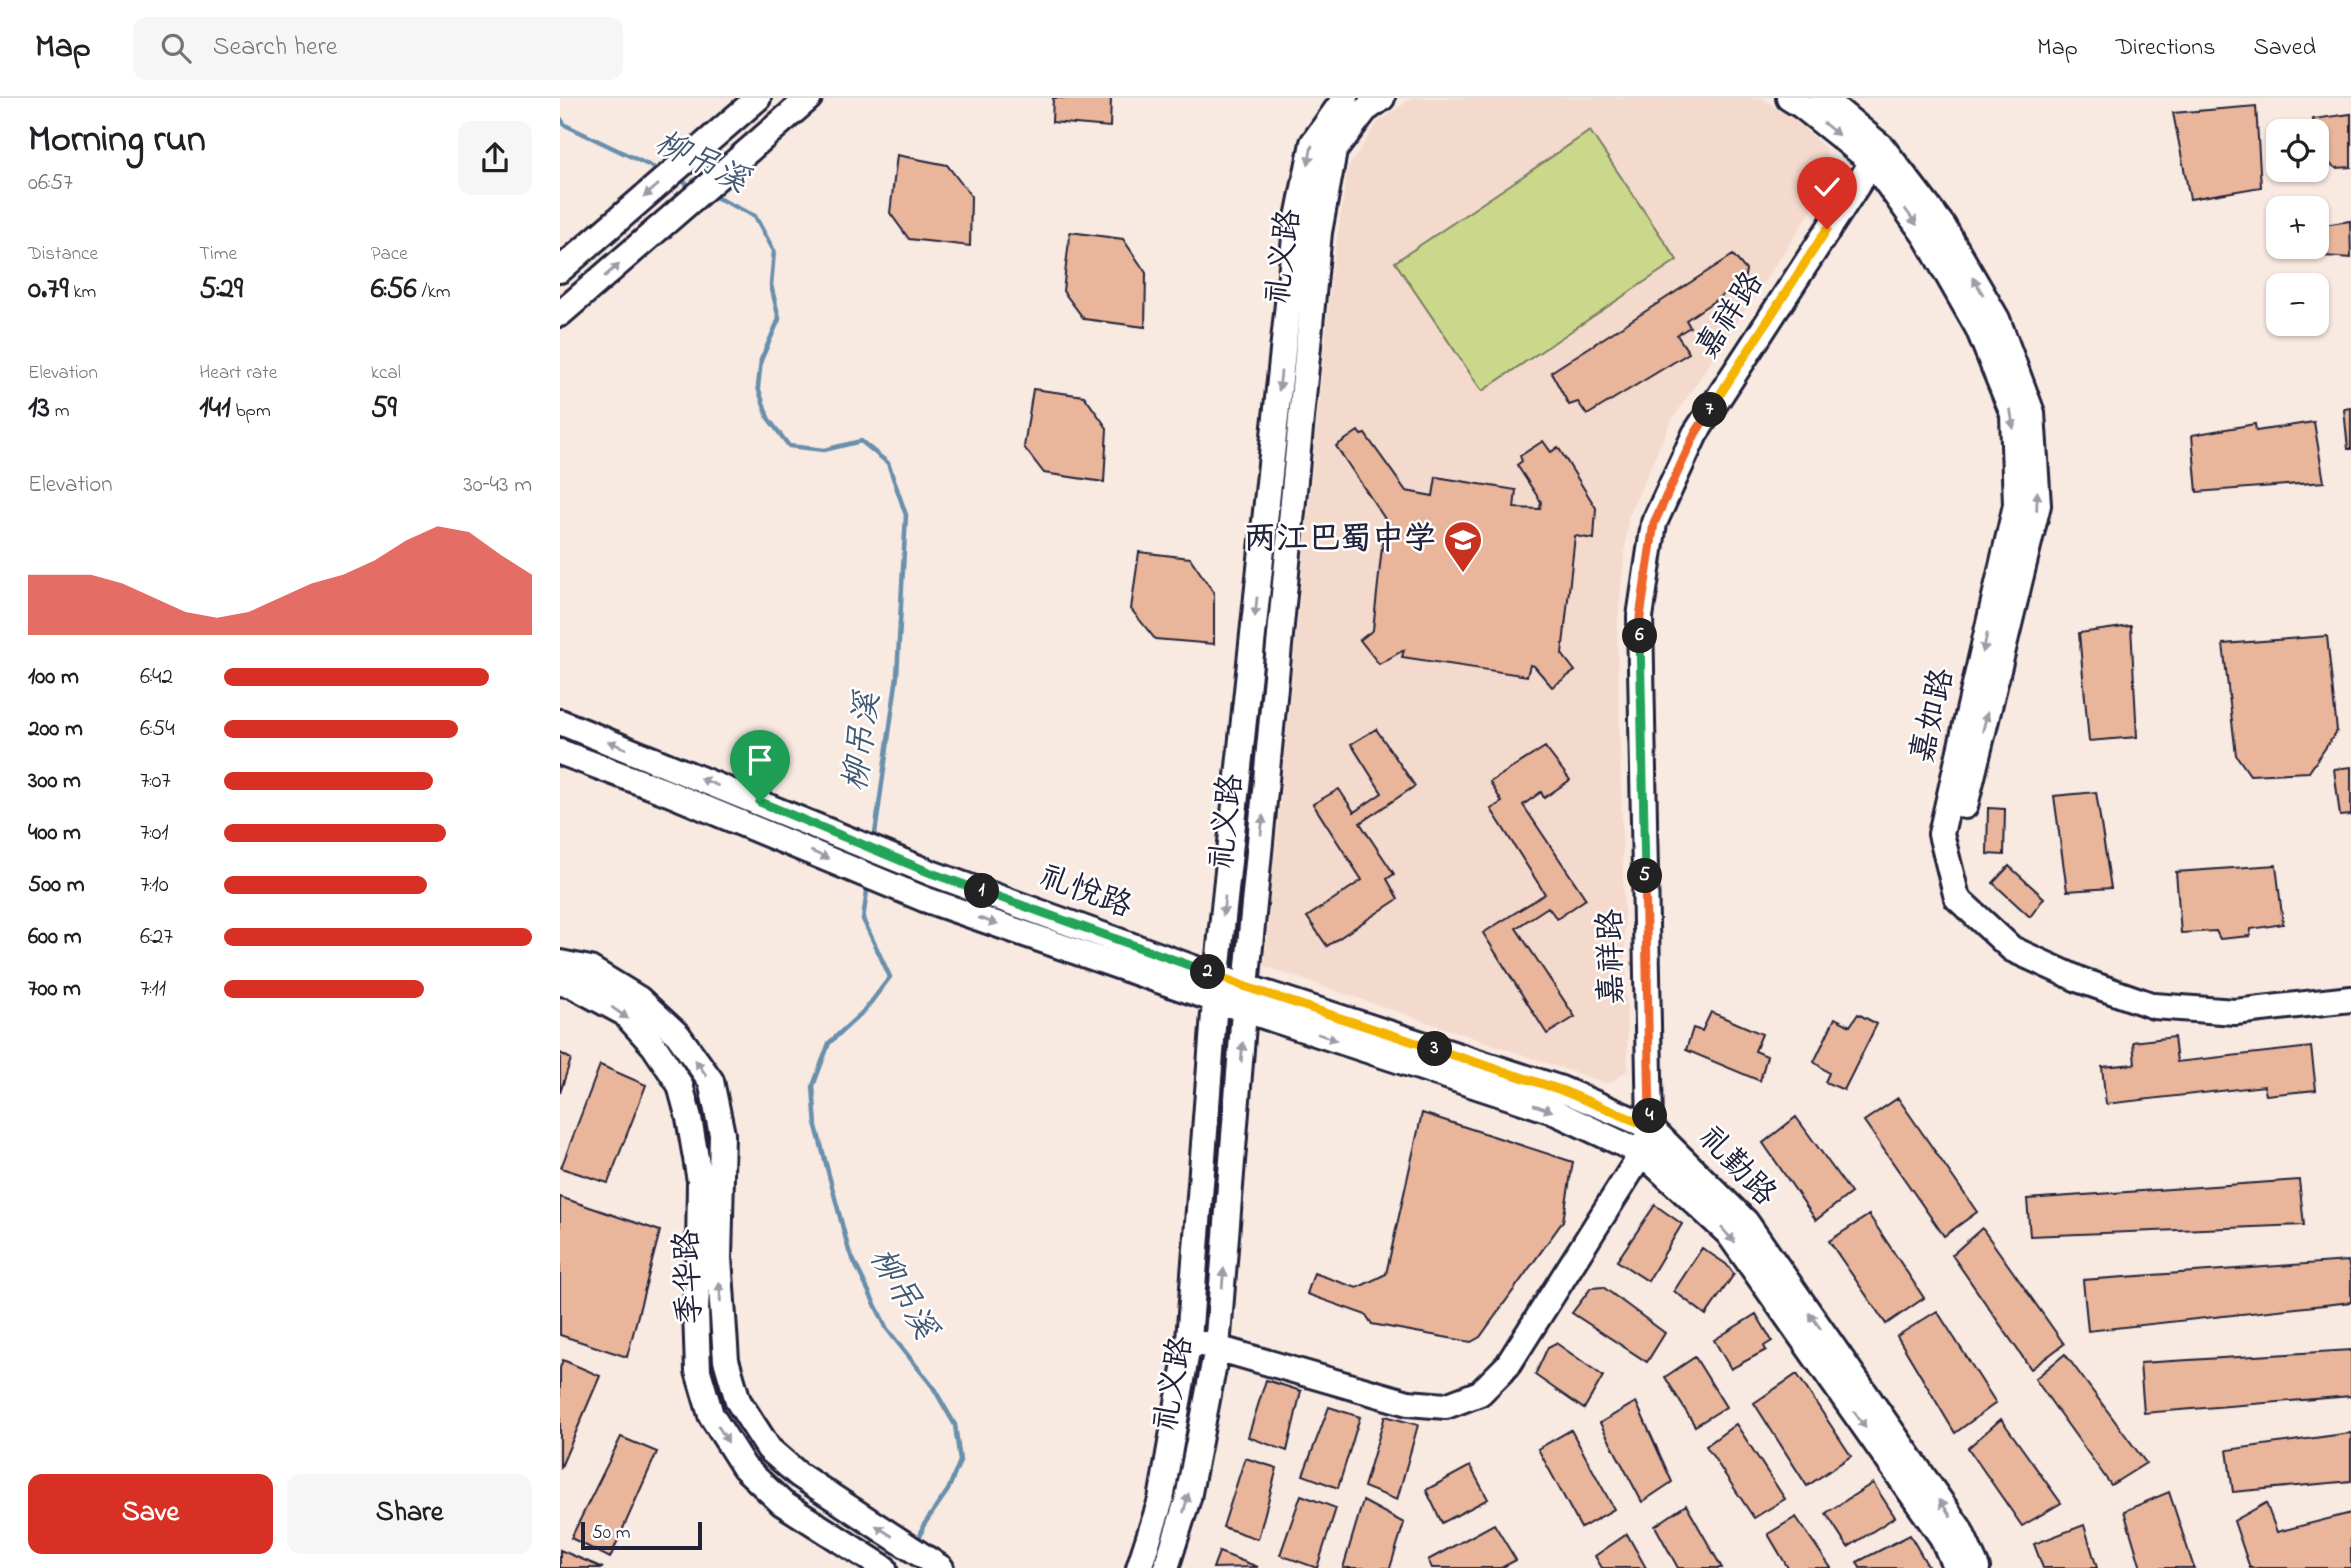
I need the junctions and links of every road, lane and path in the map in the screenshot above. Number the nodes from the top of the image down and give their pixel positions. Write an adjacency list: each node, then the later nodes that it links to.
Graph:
1 (758, 98): 8 (main road, one-way to 8)
2 (809, 98): 9 (main road, one-way to 2)
3 (1345, 98): 15 (main road, 礼义路, one-way to 15)
4 (1382, 98): 16 (main road, 礼义路, one-way to 4)
5 (1789, 98): 7 (main road, one-way to 7)
6 (1823, 98): 7 (main road)
7 (1877, 154): 14 (main road, 嘉如路, one-way to 7); 17 (main road, 嘉如路, one-way to 17); 18 (main road, 嘉祥路)
8 (560, 270)
9 (560, 314)
10 (560, 722): 15 (main road, 礼悦路, one-way to 10)
11 (560, 751): 15 (main road, 礼悦路, one-way to 15)
12 (560, 963): 23 (main road, 季华路, one-way to 12)
13 (560, 983): 22 (main road, 季华路, one-way to 22)
14 (2351, 983)
15 (1216, 987): 16 (main road, 礼勤路); 20 (main road, 礼义路)
16 (1246, 999): 18 (main road, 礼勤路); 19 (main road, 礼勤路, one-way to 19); 21 (main road, 礼义路, one-way to 16)
17 (2351, 999)
18 (1650, 1127): 19 (main road, 嘉祥路); 27 (main road, 礼勤路, one-way to 18)
19 (1642, 1153): 21 (main road, 嘉祥路); 26 (main road, 礼勤路, one-way to 26)
20 (1189, 1340): 21 (main road, 嘉祥路); 24 (main road, 礼义路)
21 (1217, 1348): 25 (main road, 礼义路, one-way to 21)
22 (884, 1568)
23 (941, 1568)
24 (1139, 1568)
25 (1166, 1568)
26 (1956, 1568)
27 (1977, 1568)

